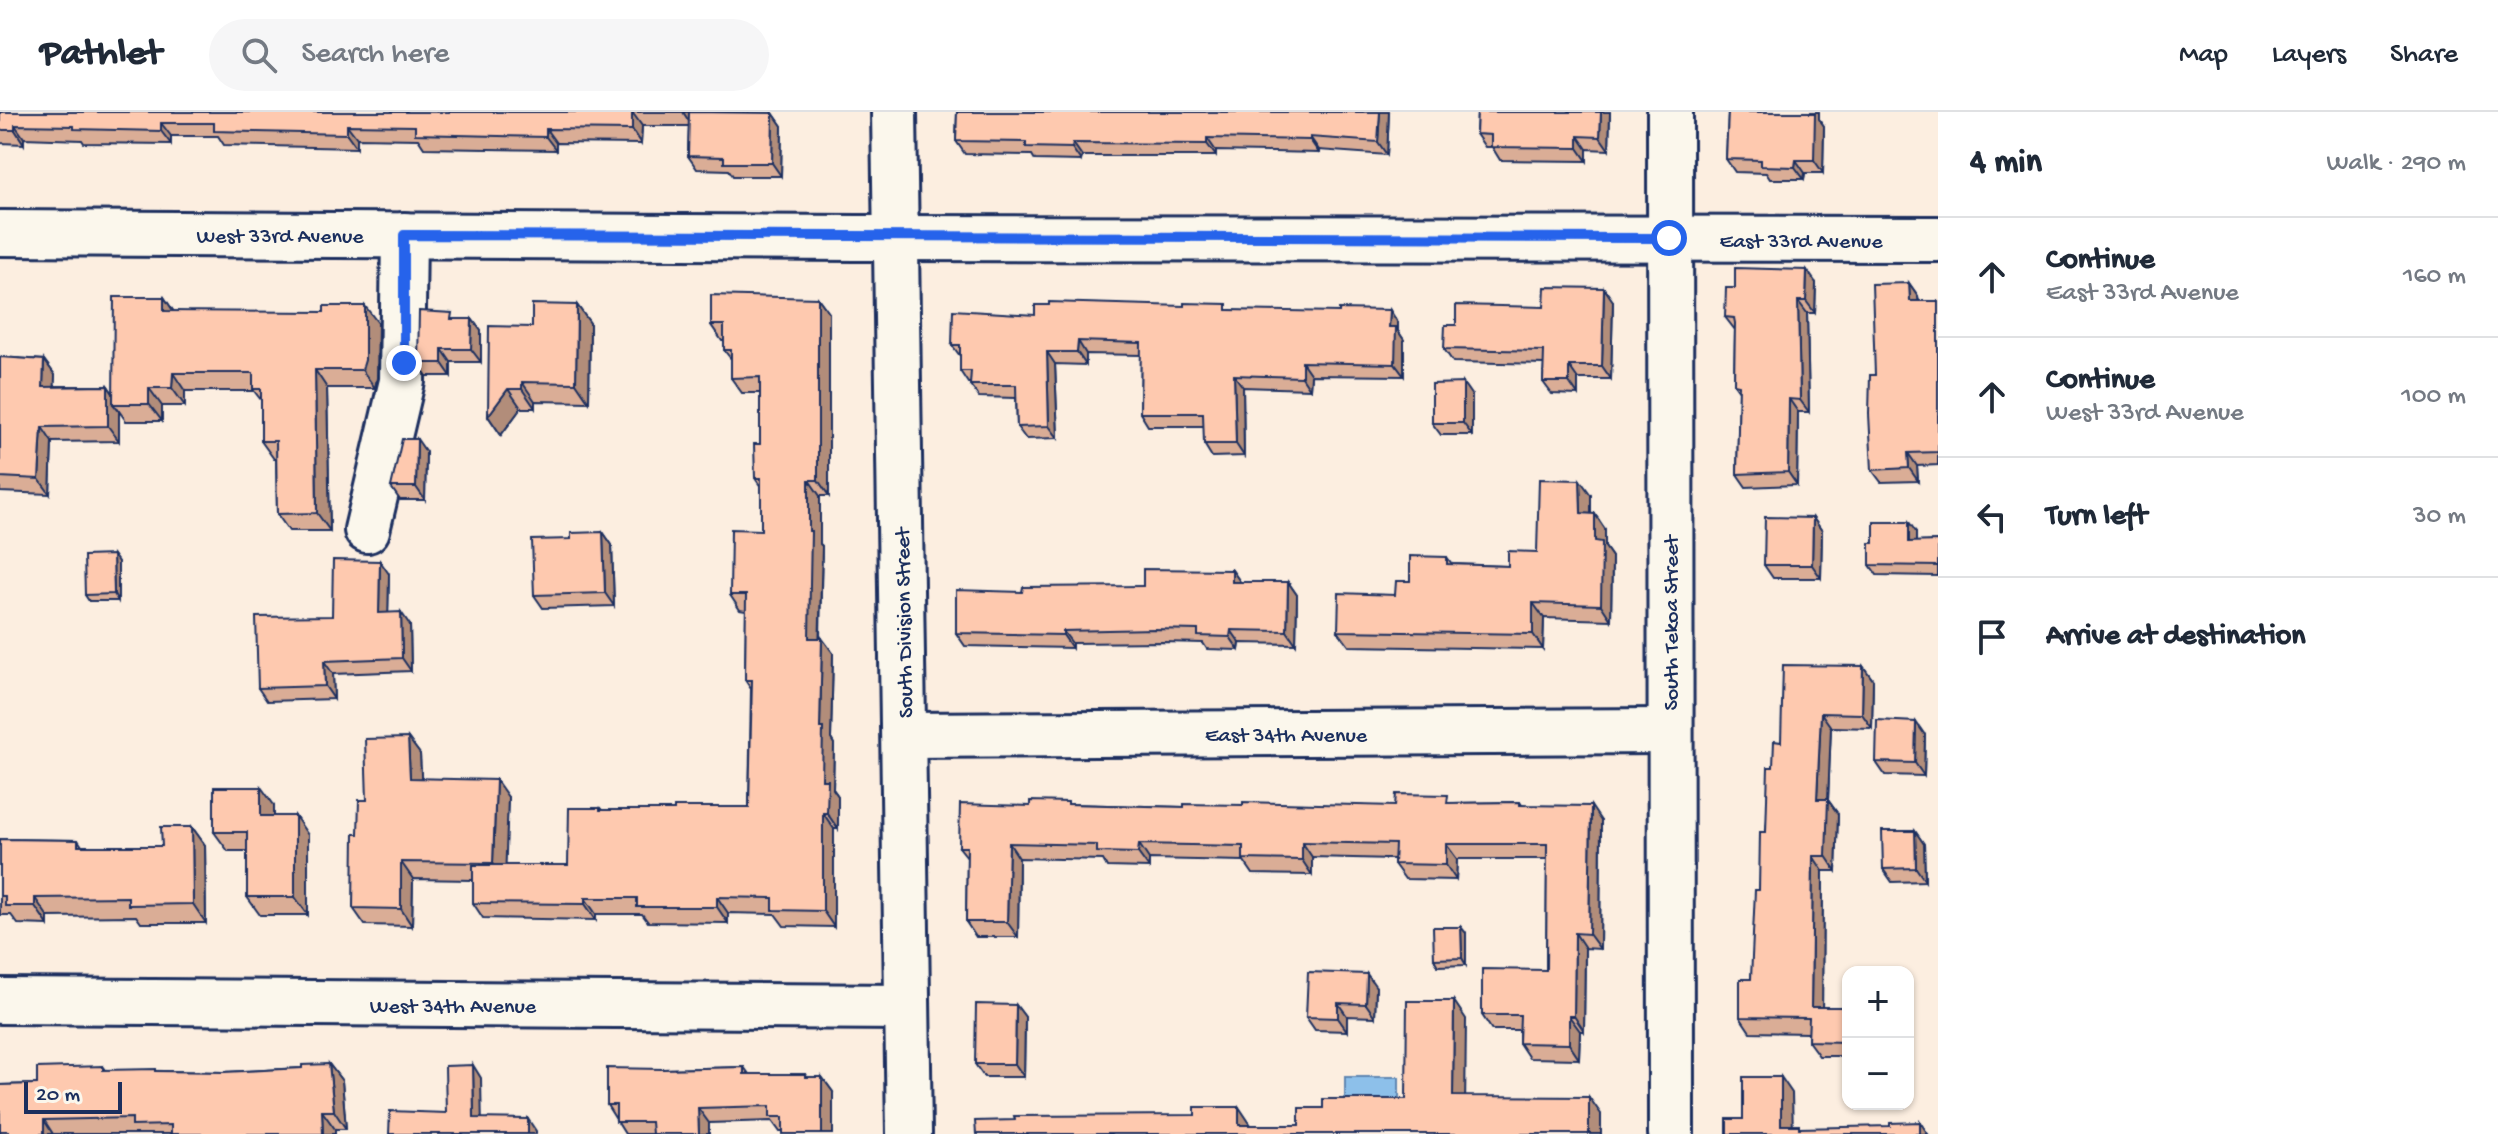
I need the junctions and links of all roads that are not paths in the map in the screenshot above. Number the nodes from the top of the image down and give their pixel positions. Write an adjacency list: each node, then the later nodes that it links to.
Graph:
1 (894, 112): 5 (street, South Division Street)
2 (1670, 112): 6 (street, South Tekoa Street)
3 (0, 233): 4 (street, West 33rd Avenue)
4 (404, 235): 5 (street, West 33rd Avenue); 8 (street)
5 (897, 238): 6 (street, East 33rd Avenue); 10 (street, South Division Street)
6 (1669, 238): 7 (street, East 33rd Avenue); 9 (street, South Tekoa Street)
7 (1938, 239)
8 (367, 530)
9 (1669, 731): 10 (street, East 34th Avenue); 14 (street, South Tekoa Street)
10 (904, 735): 12 (street, South Division Street)
11 (0, 1001): 12 (street, West 34th Avenue)
12 (907, 1007): 13 (street, South Division Street)
13 (909, 1134)
14 (1671, 1134)

